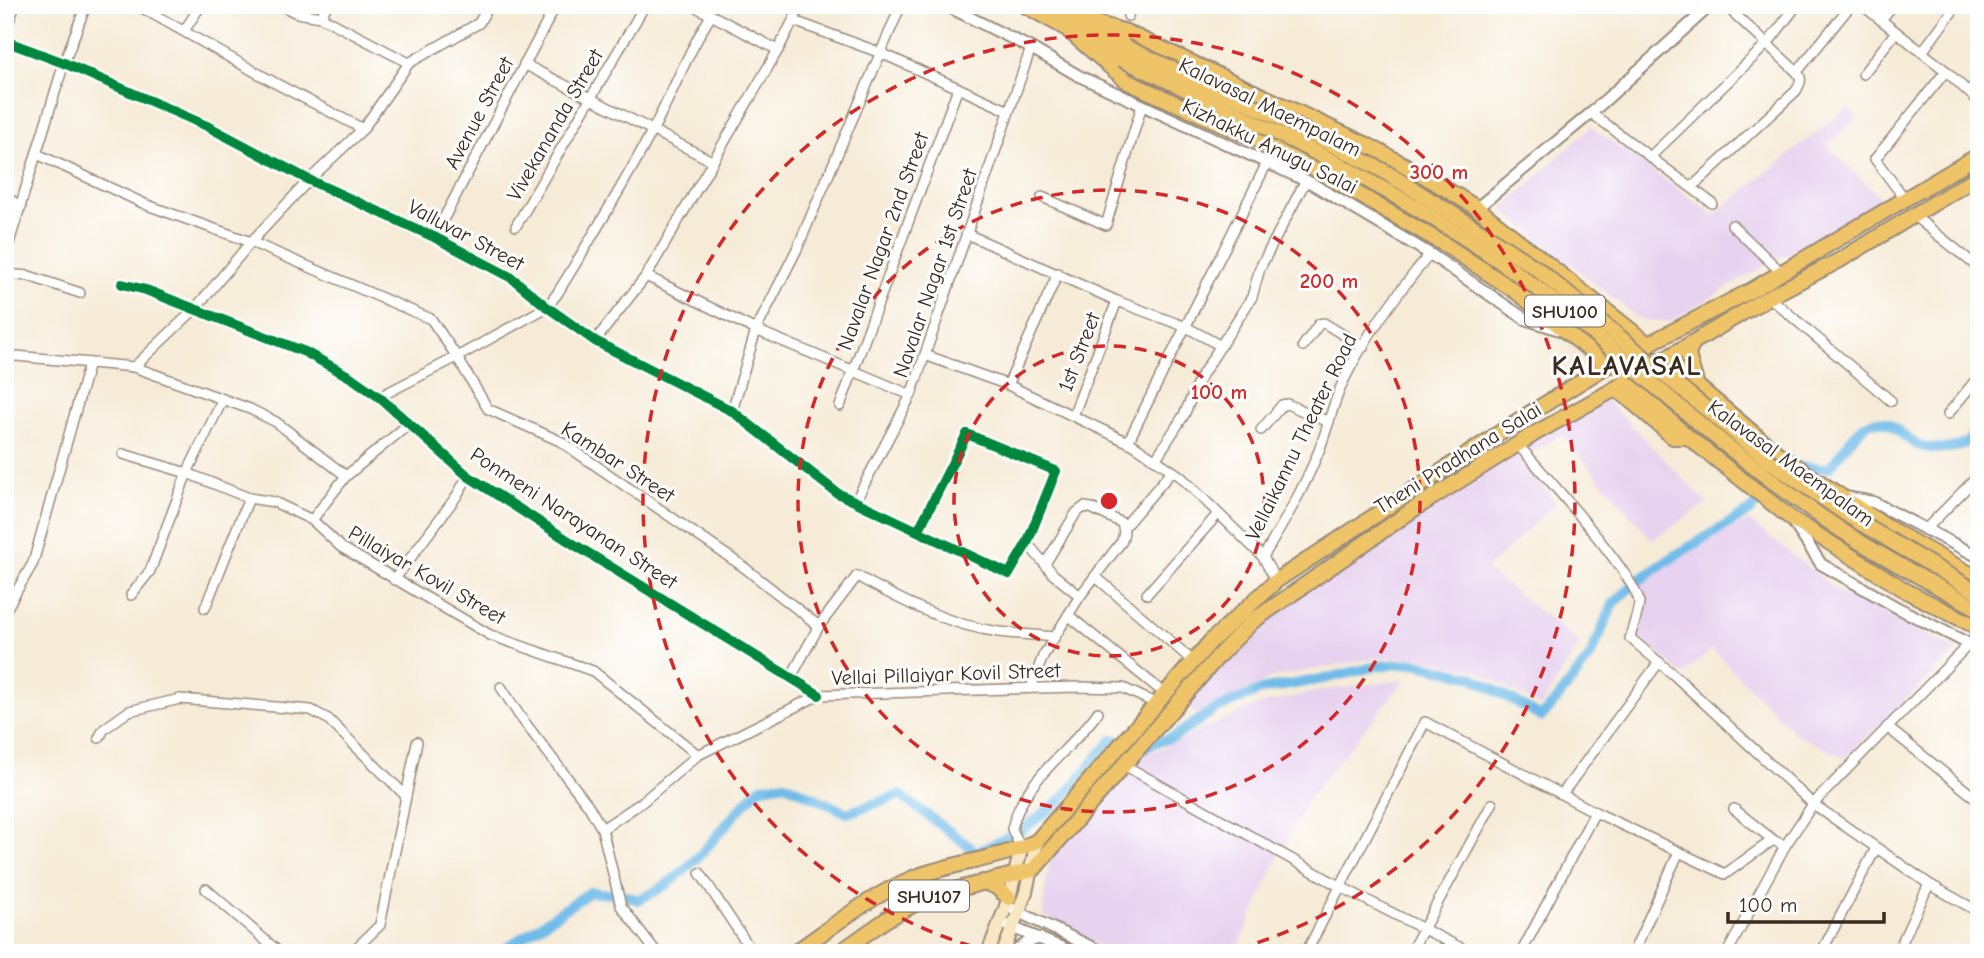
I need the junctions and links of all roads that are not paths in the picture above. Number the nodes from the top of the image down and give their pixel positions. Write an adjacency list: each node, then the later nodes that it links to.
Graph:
1 (15, 5): 32 (street)
2 (86, 5): 41 (street)
3 (137, 5): 30 (street)
4 (201, 5): 30 (street)
5 (280, 5): 25 (street)
6 (327, 5): 25 (street)
7 (489, 5): 42 (street)
8 (556, 5): 43 (street, Avenue Street)
9 (645, 5): 50 (street, Vivekananda Street)
10 (692, 5): 26 (street)
11 (802, 5): 28 (street)
12 (901, 5): 39 (street)
13 (945, 5): 36 (street, Kizhakku Anugu Salai)
14 (1024, 5): 31 (main road, SHU100)
15 (1048, 5): 24 (main road, SHU100)
16 (1132, 5): 27 (street)
17 (1711, 5): 54 (street)
18 (1725, 5): 35 (street)
19 (1797, 5): 35 (street)
20 (1851, 5): 45 (street)
21 (1862, 5): 29 (street)
22 (1893, 5): 29 (street)
23 (1957, 5): 38 (street)
24 (1067, 15): 40 (main road, SHU100); 71 (main road)
25 (321, 16): 42 (street)
26 (711, 16): 37 (street); 56 (street)
27 (1128, 16)
28 (794, 20): 37 (street); 39 (street)
29 (1881, 20): 33 (street)
30 (184, 31): 55 (street)
31 (1069, 31): 40 (main road, SHU100); 95 (main road)
32 (5, 32)
33 (1896, 32): 38 (street); 46 (street)
34 (5, 41): 41 (street, Valluvar Street)
35 (1768, 43): 45 (street); 59 (street)
36 (1031, 48): 52 (street, Kizhakku Anugu Salai); 53 (street, Navalar Nagar 1st Street)
37 (778, 50): 60 (street)
38 (1923, 52): 44 (street)
39 (881, 53): 48 (street); 94 (street)
40 (1123, 53): 156 (main road, Kalavasal Maempalam / SHU100, bridge); 161 (main road, Kalavasal Maempalam / SHU100, bridge)
41 (64, 63): 57 (street); 63 (street, Valluvar Street)
42 (409, 63): 55 (street)
43 (524, 64): 50 (street); 76 (street, Avenue Street)
44 (1947, 71): 49 (street); 68 (street)
45 (1797, 72): 65 (street)
46 (1864, 74)
47 (1979, 80): 49 (street)
48 (958, 88): 53 (street); 111 (street, Navalar Nagar 2nd Street)
49 (1969, 91): 51 (street)
50 (591, 97): 56 (street); 74 (street, Vivekananda Street)
51 (1979, 102)
52 (1142, 105): 61 (street, Kizhakku Anugu Salai); 67 (street)
53 (1009, 111): 75 (street, Navalar Nagar 1st Street)
54 (1591, 113): 59 (street); 71 (street)
55 (363, 129): 63 (street)
56 (654, 129): 60 (street); 90 (street)
57 (37, 154): 70 (street); 77 (street, Kambar Street)
58 (1979, 155): 68 (main road, Theni Pradhana Salai)
59 (1651, 156): 65 (street)
60 (712, 161): 84 (street)
61 (1267, 163): 64 (street, Kizhakku Anugu Salai); 92 (street)
62 (1979, 176): 72 (main road, Theni Pradhana Salai)
63 (309, 180): 76 (street, Valluvar Street); 77 (street)
64 (1306, 180): 78 (street, Kizhakku Anugu Salai); 101 (street)
65 (1692, 187): 69 (street)
66 (5, 196): 70 (street)
67 (1042, 197)
68 (1905, 199): 81 (main road, Theni Pradhana Salai)
69 (1712, 203)
70 (21, 207): 79 (street)
71 (1477, 208): 85 (main road)
72 (1913, 215): 80 (street); 88 (main road, Theni Pradhana Salai)
73 (1732, 225): 81 (street)
74 (516, 226)
75 (967, 234): 82 (street); 104 (street, Navalar Nagar 1st Street)
76 (434, 237): 90 (street, Valluvar Street)
77 (251, 242): 91 (street); 105 (street, Kambar Street)
78 (1430, 254): 95 (street, Kizhakku Anugu Salai); 102 (street, Vellaikannu Theater Road)
79 (5, 256)
80 (1979, 268)
81 (1781, 272): 93 (main road, Theni Pradhana Salai)
82 (1058, 273): 89 (street); 115 (street)
83 (5, 274): 87 (street)
84 (646, 276): 94 (street); 96 (street)
85 (1570, 282): 93 (main road); 98 (main road)
86 (122, 284): 91 (street, Ponmeni Narayanan Street)
87 (80, 293)
88 (1769, 297): 99 (main road, Theni Pradhana Salai); 121 (street)
89 (1118, 301): 92 (street); 125 (street, 1st Street)
90 (547, 307): 96 (street, Valluvar Street); 105 (street)
91 (194, 310): 110 (street); 119 (street, Ponmeni Narayanan Street)
92 (1186, 327): 101 (street); 130 (street)
93 (1678, 328): 98 (main road, Theni Pradhana Salai)
94 (756, 330): 111 (street); 123 (street)
95 (1569, 332): 97 (main road)
96 (595, 341): 123 (street, Valluvar Street)
97 (1583, 344): 109 (main road); 113 (main road)
98 (1648, 344): 107 (main road); 109 (main road, Theni Pradhana Salai)
99 (1692, 344): 106 (main road, Theni Pradhana Salai); 116 (main road)
100 (1303, 345): 102 (street)
101 (1221, 346): 133 (street)
102 (1363, 347): 126 (street, Vellaikannu Theater Road)
103 (5, 355): 108 (street)
104 (925, 355): 115 (street, Vellaikannu Theater Road); 118 (street, Navalar Nagar 1st Street)
105 (457, 357): 119 (street); 164 (street, Kambar Street)
106 (1665, 359): 107 (main road); 114 (main road, Theni Pradhana Salai); 116 (main road)
107 (1638, 362): 109 (main road); 114 (main road)
108 (89, 363): 110 (street); 162 (street)
109 (1608, 365): 113 (main road, Theni Pradhana Salai)
110 (134, 367): 120 (street)
111 (853, 372): 118 (street); 122 (street, Navalar Nagar 2nd Street)
112 (1979, 376): 124 (street)
113 (1581, 382): 155 (main road, Theni Pradhana Salai)
114 (1627, 382): 117 (main road, Theni Pradhana Salai); 129 (main road)
115 (1008, 385): 125 (street, Vellaikannu Theater Road)
116 (1697, 386): 139 (main road)
117 (1614, 390): 129 (main road); 131 (main road, Theni Pradhana Salai)
118 (911, 395): 141 (street, Navalar Nagar 1st Street)
119 (379, 397): 127 (street, Ponmeni Narayanan Street)
120 (223, 399): 135 (street); 137 (street)
121 (1891, 401)
122 (840, 406)
123 (732, 411): 141 (street, Valluvar Street)
124 (1948, 414)
125 (1073, 416): 130 (street, Vellaikannu Theater Road)
126 (1329, 422): 128 (street); 149 (street, Vellaikannu Theater Road)
127 (409, 424): 137 (street); 138 (street, Ponmeni Narayanan Street)
128 (1261, 430)
129 (1688, 437): 143 (main road)
130 (1128, 442): 133 (street, Vellaikannu Theater Road)
131 (1517, 444): 169 (street); 179 (main road, Theni Pradhana Salai)
132 (123, 454): 135 (street, Pillaiyar Kovil Street)
133 (1155, 460): 134 (street, Vellaikannu Theater Road)
134 (1172, 471): 142 (street, Vellaikannu Theater Road); 145 (street)
135 (187, 474): 140 (street, Pillaiyar Kovil Street); 157 (street)
136 (1979, 475): 146 (street)
137 (346, 476): 144 (street)
138 (468, 476): 154 (street); 170 (street, Ponmeni Narayanan Street)
139 (1843, 497): 146 (street); 153 (main road)
140 (249, 498): 144 (street, Pillaiyar Kovil Street); 160 (street)
141 (855, 502): 147 (street, Valluvar Street)
142 (1218, 514): 149 (street, Vellaikannu Theater Road); 158 (street)
143 (1792, 519): 165 (main road); 167 (street)
144 (313, 520): 154 (street, Pillaiyar Kovil Street)
145 (1124, 527): 151 (street); 152 (street)
146 (1925, 530): 150 (street)
147 (918, 531): 148 (street, Valluvar Street); 148 (street)
148 (1027, 543): 151 (street)
149 (1263, 557): 155 (street)
150 (1979, 557)
151 (1045, 564): 159 (street)
152 (1096, 577): 159 (street); 168 (street)
153 (1979, 579)
154 (394, 580): 180 (street, Pillaiyar Kovil Street)
155 (1276, 581): 168 (main road, Theni Pradhana Salai)
156 (1979, 593)
157 (131, 594)
158 (1147, 594)
159 (1080, 596): 163 (street)
160 (205, 608)
161 (1979, 609)
162 (5, 611)
163 (1068, 615): 166 (street); 174 (street)
164 (819, 626): 166 (street); 170 (street)
165 (1979, 628)
166 (1054, 636): 172 (street)
167 (1974, 646): 176 (street)
168 (1193, 661): 174 (main road, Theni Pradhana Salai)
169 (1659, 662): 181 (street); 185 (street)
170 (791, 677): 173 (street, Ponmeni Narayanan Street)
171 (501, 687): 188 (street)
172 (1031, 688): 173 (street, Vellai Pillaiyar Kovil Street); 174 (street, Vellai Pillaiyar Kovil Street)
173 (819, 695): 180 (street, Vellai Pillaiyar Kovil Street)
174 (1159, 698): 179 (main road, Theni Pradhana Salai)
175 (1098, 712): 189 (street)
176 (1887, 727): 183 (street); 185 (street)
177 (99, 738): 182 (street)
178 (417, 742): 182 (street)
179 (1125, 752): 191 (main road, Theni Pradhana Salai); 195 (main road, Theni Pradhana Salai); 200 (street)
180 (698, 755): 188 (street, Vellai Pillaiyar Kovil Street)
181 (1562, 794): 187 (street); 200 (street)
182 (406, 796): 213 (street)
183 (1979, 801)
184 (1492, 804): 210 (street)
185 (1813, 804): 192 (street); 193 (street)
186 (1734, 809): 190 (street)
187 (1595, 812): 194 (street); 226 (street)
188 (602, 829): 214 (street)
189 (1017, 838): 191 (main road); 197 (main road); 202 (main road, SHU107)
190 (1773, 840): 192 (street); 194 (street)
191 (1037, 841): 195 (main road)
192 (1785, 846): 228 (street)
193 (1876, 848): 199 (street); 229 (street)
194 (1678, 854): 227 (street)
195 (1033, 870): 197 (main road, SHU107); 203 (main road)
196 (700, 873): 215 (street)
197 (1016, 874): 198 (main road, SHU107); 204 (main road)
198 (982, 882): 204 (main road); 205 (main road, SHU107)
199 (1929, 884): 207 (street); 230 (street)
200 (1341, 887): 210 (street); 223 (street)
201 (206, 889): 212 (street)
202 (893, 889): 205 (main road); 216 (main road, SHU107)
203 (1026, 892): 206 (main road); 208 (street)
204 (1007, 902): 206 (street); 209 (main road)
205 (903, 910): 217 (main road, SHU107)
206 (1018, 912): 208 (street); 209 (main road)
207 (1979, 912)
208 (1037, 921): 222 (street)
209 (1007, 926): 211 (street); 218 (main road); 219 (main road)
210 (1423, 927): 224 (street); 225 (street)
211 (1040, 938): 220 (street); 221 (street)
212 (280, 953)
213 (352, 953)
214 (657, 953)
215 (753, 953)
216 (794, 953)
217 (839, 953)
218 (988, 953)
219 (1003, 953)
220 (1013, 953)
221 (1075, 953)
222 (1104, 953)
223 (1306, 953)
224 (1410, 953)
225 (1471, 953)
226 (1521, 953)
227 (1633, 953)
228 (1727, 953)
229 (1821, 953)
230 (1897, 953)

